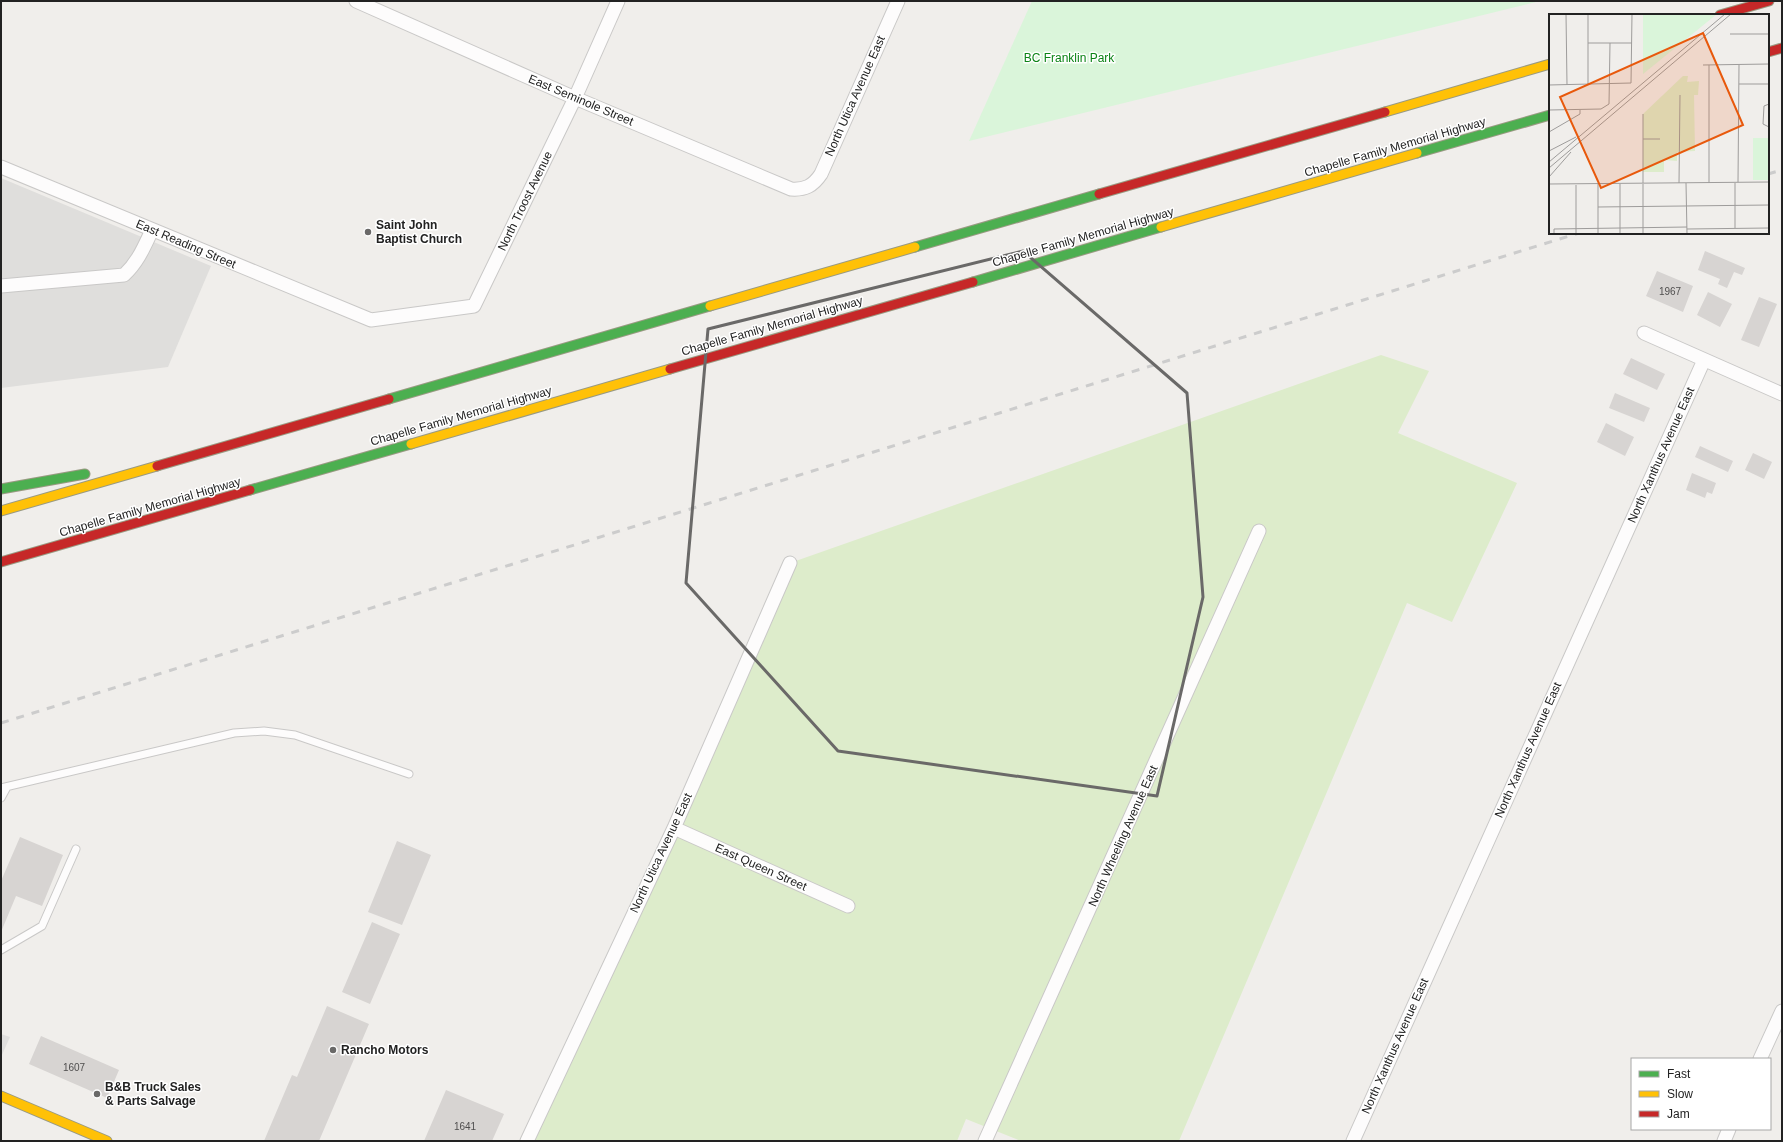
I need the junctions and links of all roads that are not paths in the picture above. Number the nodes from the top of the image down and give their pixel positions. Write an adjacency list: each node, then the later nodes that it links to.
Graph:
1 (356, 1): 9 (street, East Seminole Street)
2 (618, 1): 9 (street, North Troost Avenue)
3 (898, 1): 12 (street, North Utica Avenue East)
4 (1769, 1): 5 (main road)
5 (1724, 14)
6 (1782, 48): 7 (main road)
7 (1769, 52)
8 (1549, 64): 19 (main road)
9 (575, 98): 12 (street, East Seminole Street); 15 (street, North Troost Avenue)
10 (1549, 114): 25 (main road, Chapelle Family Memorial Highway)
11 (1, 167): 13 (street, East Reading Street)
12 (808, 188)
13 (152, 230): 14 (street); 15 (street, East Reading Street)
14 (1, 286)
15 (371, 320)
16 (1644, 334): 17 (street)
17 (1704, 360): 18 (street); 43 (street, North Xanthus Avenue East)
18 (1782, 394)
19 (198, 454): 20 (main road); 23 (main road)
20 (107, 470)
21 (92, 473): 22 (main road)
22 (1, 489)
23 (1, 511)
24 (1259, 531): 42 (street, North Wheeling Avenue East)
25 (45, 550): 26 (main road, Chapelle Family Memorial Highway); 28 (main road)
26 (1, 562)
27 (790, 564): 32 (street, North Utica Avenue East)
28 (1, 568)
29 (409, 774): 30 (lane)
30 (4, 788): 31 (lane)
31 (1, 798)
32 (674, 828): 34 (street, East Queen Street); 41 (street, North Utica Avenue East)
33 (76, 849): 35 (lane)
34 (848, 906)
35 (1, 950)
36 (1782, 1011): 37 (street)
37 (1760, 1058)
38 (1, 1096): 40 (main road)
39 (1729, 1130): 44 (street)
40 (107, 1141)
41 (527, 1141)
42 (985, 1141)
43 (1353, 1141)
44 (1724, 1141)

